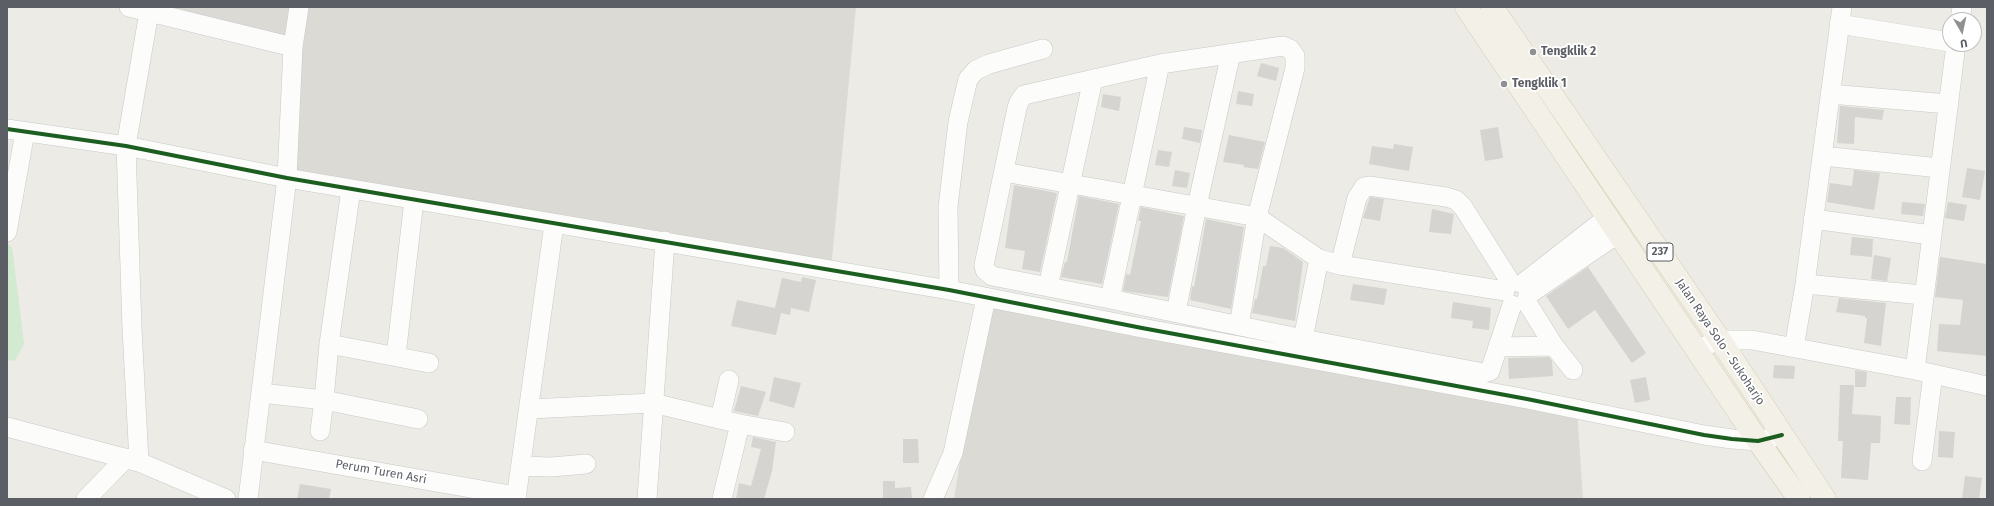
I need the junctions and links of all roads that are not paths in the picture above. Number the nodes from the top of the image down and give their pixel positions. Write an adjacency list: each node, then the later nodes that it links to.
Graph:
1 (129, 7): 5 (street)
2 (299, 7): 8 (street)
3 (1466, 7): 30 (main road, Jalan Raya Solo - Sukoharjo / 237)
4 (1492, 7): 46 (main road, Jalan Raya Solo - Sukoharjo / 237)
5 (148, 12): 8 (street); 17 (street)
6 (1841, 16): 7 (street); 14 (street)
7 (1942, 40)
8 (293, 47): 21 (street)
9 (1043, 49): 38 (street)
10 (1955, 52): 15 (street)
11 (1231, 53): 12 (street); 26 (street); 27 (street)
12 (1160, 64): 13 (street); 24 (street)
13 (1093, 79): 20 (street); 22 (street)
14 (1830, 94): 15 (street); 18 (street)
15 (1948, 104): 19 (street)
16 (16, 130): 17 (street); 31 (street)
17 (126, 146): 21 (street); 71 (street)
18 (1822, 156): 19 (street); 28 (street)
19 (1940, 168): 32 (street)
20 (1004, 172): 22 (street); 37 (street)
21 (287, 178): 23 (street); 58 (street)
22 (1069, 184): 24 (street); 37 (street)
23 (351, 189): 25 (street); 47 (street)
24 (1133, 196): 26 (street); 42 (street)
25 (414, 200): 29 (street); 52 (street)
26 (1197, 206): 27 (street); 43 (street)
27 (1257, 217): 34 (street); 44 (street)
28 (1813, 219): 32 (street); 36 (street)
29 (554, 224): 33 (street); 61 (street)
30 (1613, 225): 39 (street); 51 (main road, Jalan Raya Solo - Sukoharjo / 237)
31 (7, 232)
32 (1931, 235): 40 (street)
33 (665, 241): 38 (street); 60 (street)
34 (1319, 259): 35 (street); 45 (street)
35 (1340, 265): 39 (street); 39 (street)
36 (1805, 284): 40 (street); 50 (street)
37 (1048, 287): 42 (street)
38 (949, 290): 41 (street)
39 (1517, 293): 48 (street); 49 (street)
40 (1924, 295): 55 (street)
41 (986, 298): 69 (street); 81 (street)
42 (1110, 299): 43 (street)
43 (1176, 312): 44 (street)
44 (1239, 326): 45 (street)
45 (1303, 339): 49 (street)
46 (1720, 340): 50 (street); 51 (street); 68 (main road, Jalan Raya Solo - Sukoharjo / 237)
47 (329, 344): 52 (street); 59 (street)
48 (1554, 346): 49 (street); 54 (street)
49 (1498, 347)
50 (1794, 348): 55 (street)
51 (1697, 349): 69 (main road, Jalan Raya Solo - Sukoharjo / 237)
52 (396, 356): 53 (street)
53 (429, 363)
54 (1573, 370)
55 (1924, 372): 57 (street); 72 (street)
56 (729, 380): 63 (street)
57 (1987, 386)
58 (261, 393): 59 (street); 70 (street)
59 (324, 400): 62 (street); 66 (street)
60 (653, 403): 61 (street); 63 (street); 79 (street)
61 (530, 409): 74 (street)
62 (418, 419)
63 (720, 419): 64 (street)
64 (740, 424): 67 (street); 80 (street)
65 (7, 427): 71 (street)
66 (320, 431)
67 (785, 432)
68 (1782, 435): 69 (street); 83 (main road, Jalan Raya Solo - Sukoharjo / 237)
69 (1758, 441): 82 (main road, Jalan Raya Solo - Sukoharjo / 237)
70 (252, 450): 75 (street, Perum Turen Asri); 78 (street)
71 (133, 460): 76 (street); 77 (street)
72 (1922, 461)
73 (586, 464): 74 (street)
74 (521, 466): 75 (street)
75 (514, 497)
76 (86, 499)
77 (226, 499)
78 (248, 499)
79 (647, 499)
80 (722, 499)
81 (933, 499)
82 (1799, 499)
83 (1825, 499)

